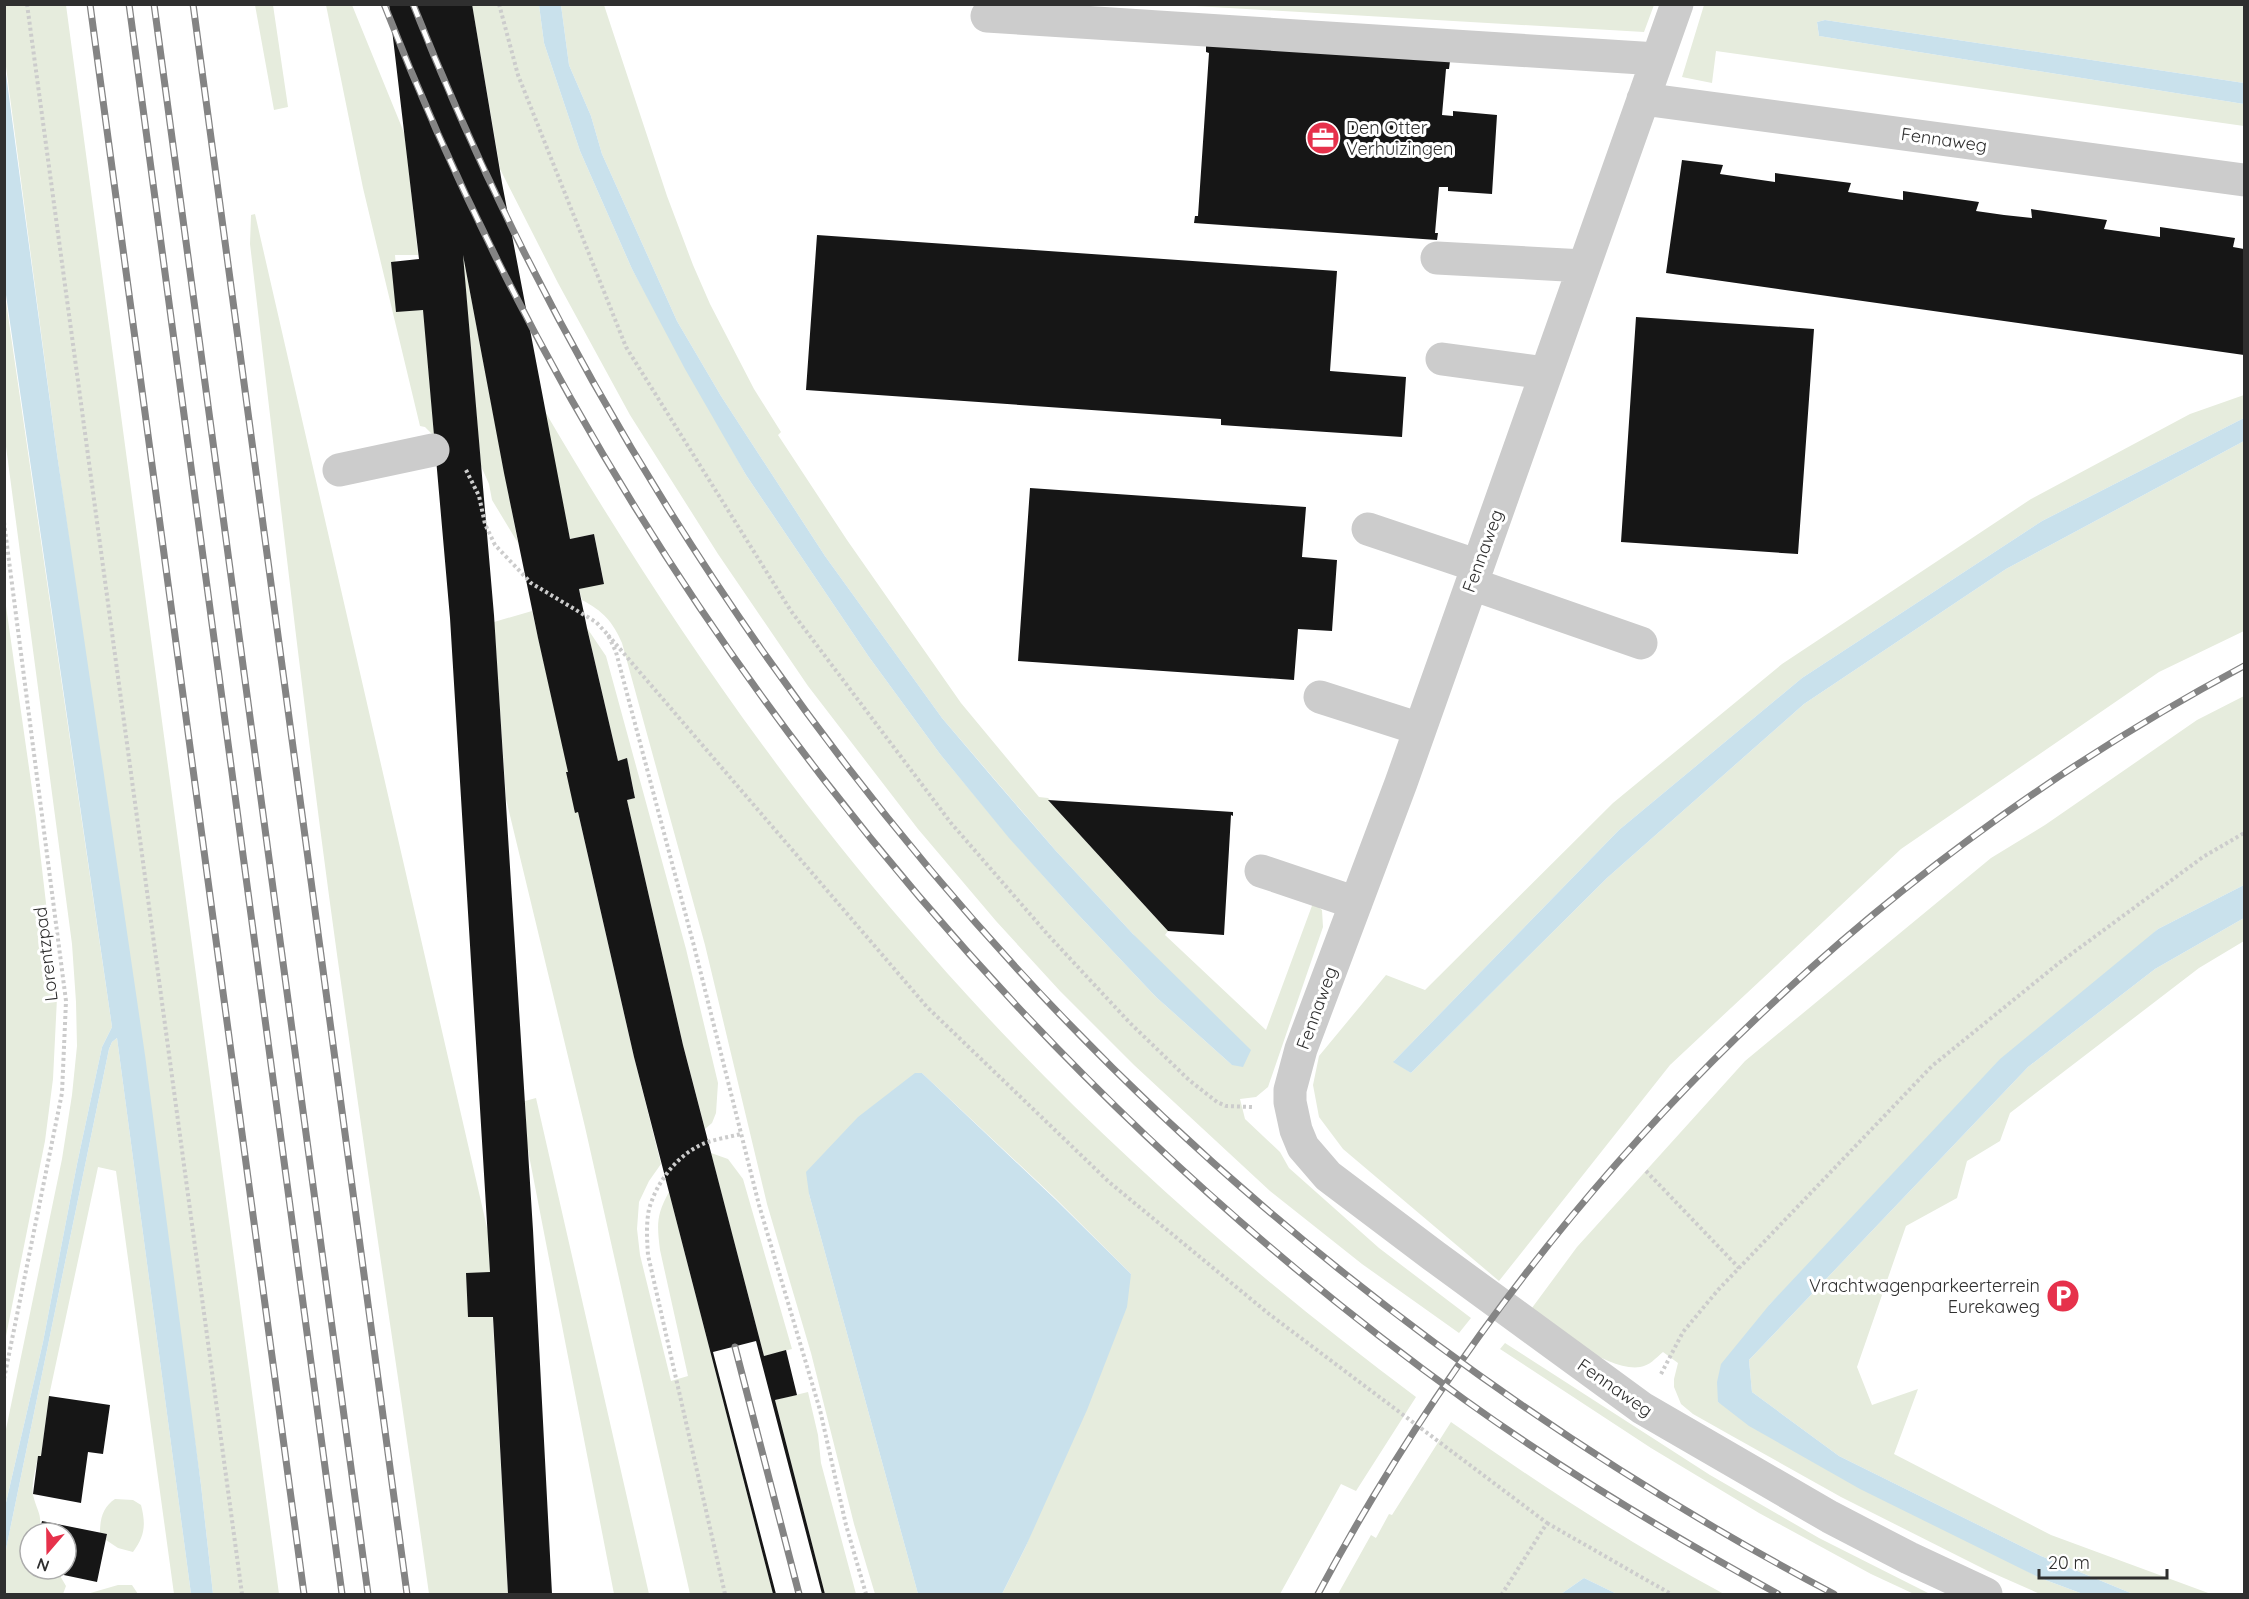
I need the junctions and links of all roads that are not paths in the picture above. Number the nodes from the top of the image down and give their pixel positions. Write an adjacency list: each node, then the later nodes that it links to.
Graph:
1 (1677, 4): 3 (street, Fennaweg)
2 (987, 16): 3 (street)
3 (1657, 60): 4 (street, Fennaweg)
4 (1643, 99): 5 (street, Fennaweg); 7 (street, Fennaweg)
5 (2244, 180)
6 (1437, 258): 7 (street)
7 (1584, 266): 9 (street, Fennaweg)
8 (1442, 359): 9 (street)
9 (1546, 373): 13 (street, Fennaweg)
10 (433, 450): 11 (street)
11 (339, 470)
12 (1368, 529): 13 (street)
13 (1475, 575): 14 (street); 16 (street, Fennaweg)
14 (1641, 643)
15 (1320, 697): 16 (street)
16 (1420, 729): 18 (street, Fennaweg)
17 (1261, 871): 18 (street)
18 (1356, 903): 19 (street, Fennaweg)
19 (1986, 1594)

